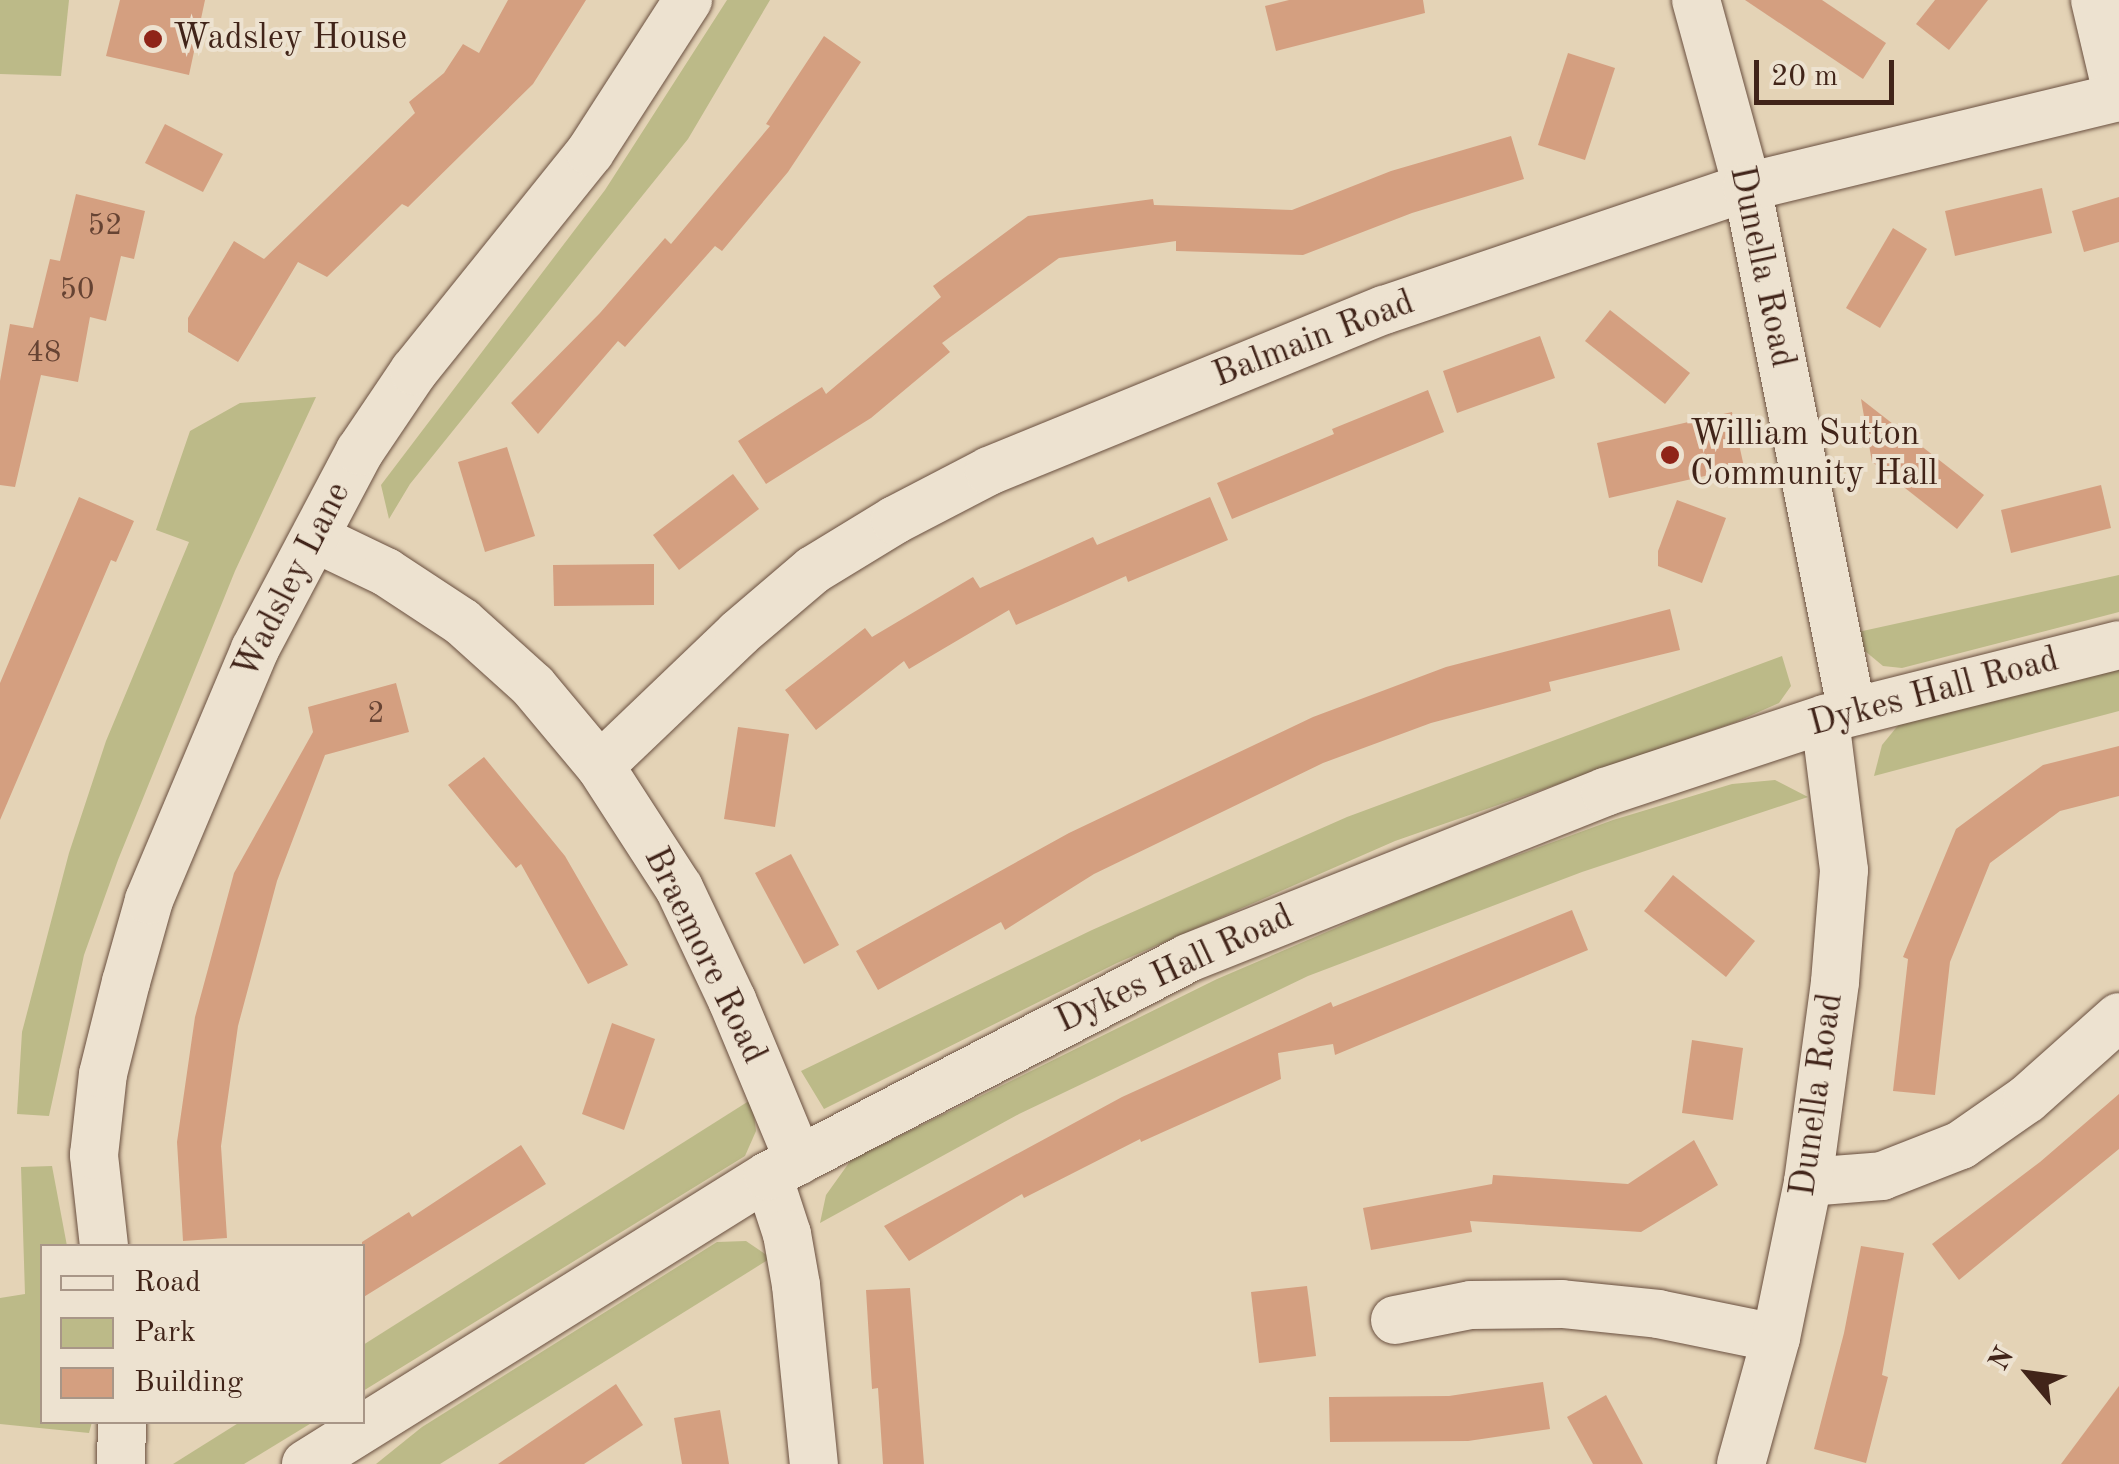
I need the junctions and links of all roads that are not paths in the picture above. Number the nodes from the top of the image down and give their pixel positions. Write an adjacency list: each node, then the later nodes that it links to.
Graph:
1 (688, 0): 6 (street, Wadsley Lane)
2 (1696, 0): 5 (street, Dunella Road)
3 (2096, 0): 4 (street)
4 (2118, 97): 5 (street, Balmain Road)
5 (1746, 187): 8 (street, Dunella Road); 9 (street, Balmain Road)
6 (315, 538): 9 (street, Braemore Road); 13 (street, Wadsley Lane)
7 (2119, 645): 8 (street, Dykes Hall Road)
8 (1839, 716): 11 (street, Dykes Hall Road); 12 (street, Dunella Road)
9 (600, 766): 11 (street, Braemore Road)
10 (2119, 1017): 12 (street)
11 (783, 1168): 18 (street, Dykes Hall Road); 19 (street, Braemore Road)
12 (1808, 1182): 15 (street, Dunella Road)
13 (104, 1244)
14 (1395, 1320): 15 (street)
15 (1776, 1338): 20 (street, Dunella Road)
16 (122, 1424): 17 (street)
17 (121, 1464)
18 (306, 1464)
19 (814, 1464)
20 (1741, 1464)

